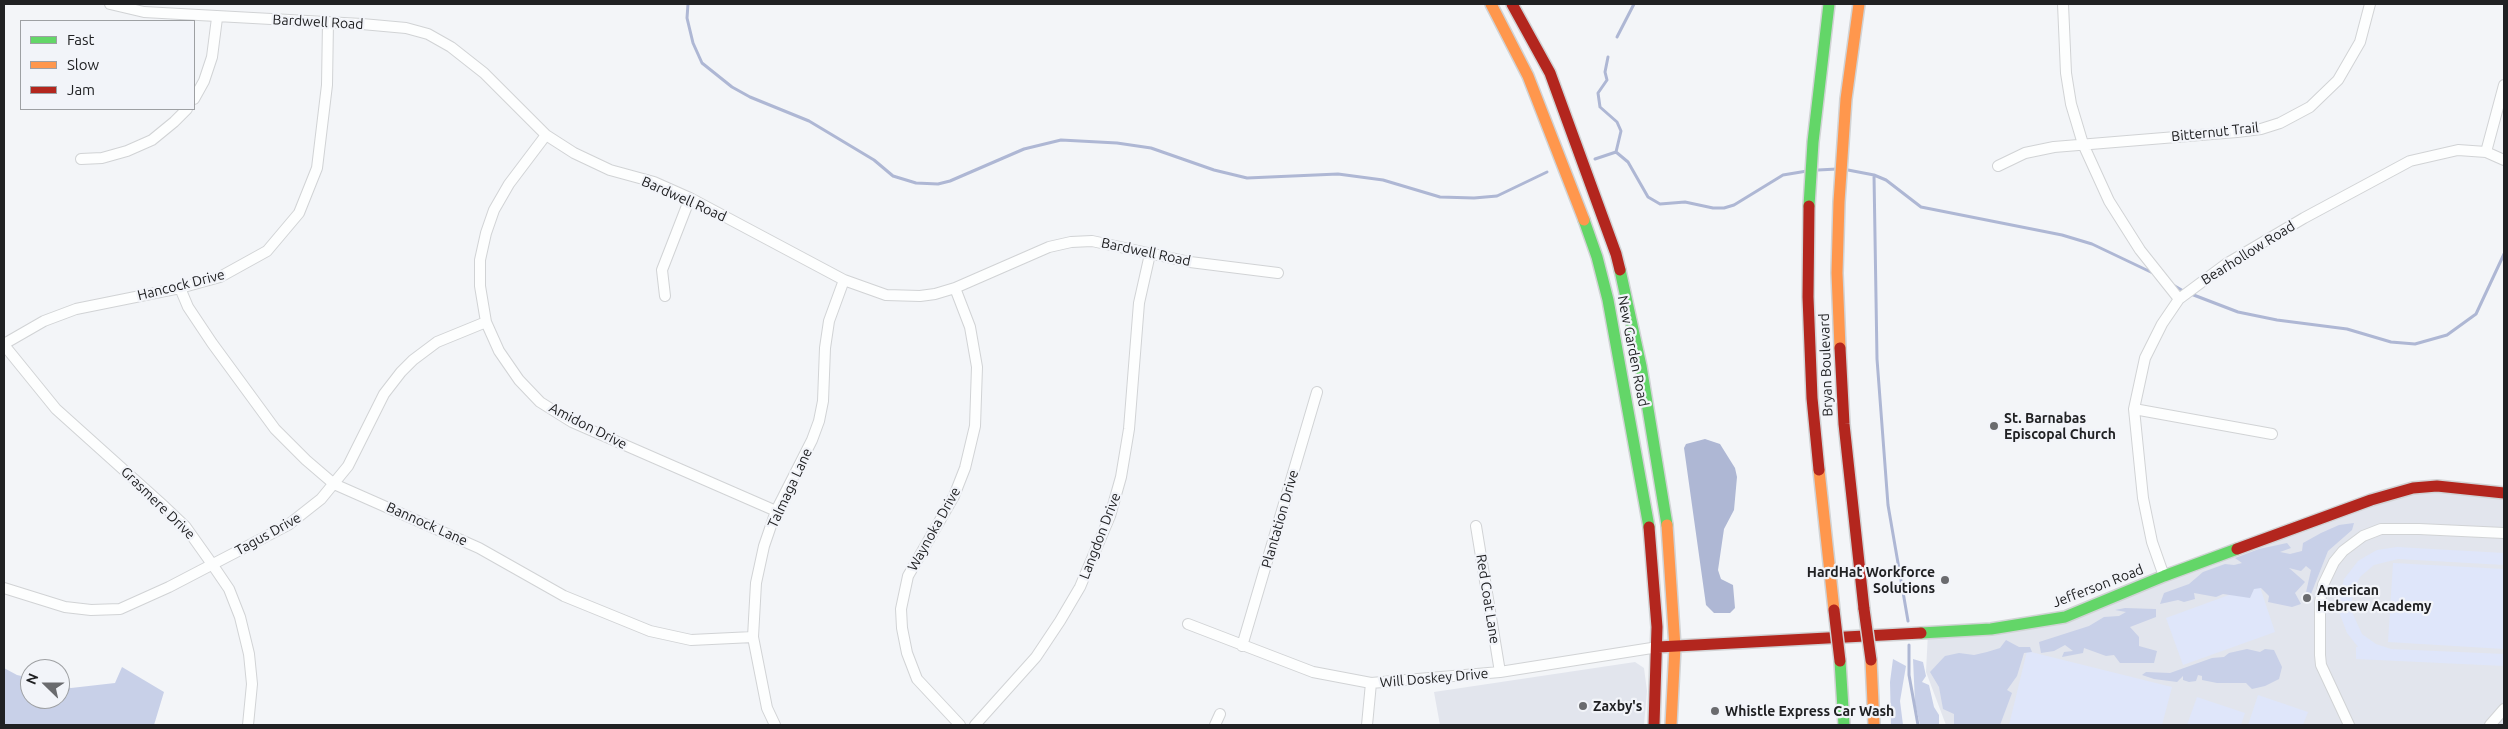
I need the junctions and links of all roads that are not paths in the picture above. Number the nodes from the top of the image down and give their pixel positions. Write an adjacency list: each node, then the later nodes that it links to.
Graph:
1 (110, 4): 8 (street, Bardwell Road)
2 (1491, 4): 10 (main road, New Garden Road)
3 (1512, 4): 11 (main road, New Garden Road)
4 (1829, 4): 53 (main road, Bryan Boulevard, bridge)
5 (1859, 4): 62 (main road, Bryan Boulevard, bridge)
6 (2063, 4): 16 (street)
7 (2370, 4): 16 (street, Bitternut Trail)
8 (217, 18): 9 (street, Bardwell Road); 13 (street)
9 (328, 22): 15 (street, Bardwell Road); 25 (street, Hancock Drive)
10 (1505, 29): 11 (main road); 32 (main road, New Garden Road)
11 (1540, 55): 35 (main road, New Garden Road)
12 (2504, 85): 17 (street)
13 (195, 97)
14 (186, 110): 18 (street)
15 (546, 135): 21 (street, Bardwell Road); 29 (street, Amidon Drive)
16 (2083, 144): 20 (street, Bitternut Trail); 28 (street)
17 (2486, 152): 19 (street, Bearhollow Road); 28 (street, Bearhollow Road)
18 (81, 159)
19 (2504, 160)
20 (1998, 166)
21 (690, 198): 24 (street, Bardwell Road); 27 (street)
22 (1150, 254): 23 (street, Bardwell Road); 26 (street, Bardwell Road); 57 (street, Langdon Drive)
23 (1278, 274)
24 (844, 280): 26 (street, Bardwell Road); 38 (street, Talmaga Lane)
25 (180, 288): 30 (street, Hancock Drive); 36 (street, Bannock Lane)
26 (956, 288): 56 (street, Waynoka Drive)
27 (665, 296)
28 (2180, 300): 33 (street, Bearhollow Road)
29 (486, 322): 36 (street, Tagus Drive); 38 (street, Amidon Drive)
30 (4, 344): 41 (street, Grasmere Drive)
31 (1317, 392): 46 (street, Plantation Drive)
32 (1628, 402): 35 (main road); 47 (main road, New Garden Road)
33 (2134, 409): 34 (street); 42 (street, Bearhollow Road)
34 (2272, 434)
35 (1657, 456): 48 (main road, New Garden Road)
36 (334, 484): 41 (street, Tagus Drive); 45 (street, Bannock Lane)
37 (2504, 492): 42 (main road, Jefferson Road)
38 (776, 511): 45 (street, Talmaga Lane)
39 (1476, 526): 49 (street, Red Coat Lane)
40 (2504, 533): 63 (street)
41 (212, 564): 43 (street, Tagus Drive); 54 (street, Grasmere Drive)
42 (2164, 576): 48 (main road, Jefferson Road)
43 (4, 588)
44 (1188, 624): 46 (street, Will Doskey Drive)
45 (753, 637): 55 (street, Talmaga Lane)
46 (1242, 646): 50 (street, Will Doskey Drive)
47 (1658, 647): 48 (main road, Jefferson Road); 49 (street, Will Doskey Drive); 60 (main road, New Garden Road)
48 (1675, 647): 61 (main road, New Garden Road)
49 (1500, 672): 50 (street, Will Doskey Drive)
50 (1371, 684): 59 (street)
51 (2504, 709): 64 (street)
52 (1220, 714): 58 (street)
53 (1844, 722)
54 (248, 725)
55 (775, 725)
56 (960, 725)
57 (975, 725)
58 (1215, 725)
59 (1367, 725)
60 (1654, 725)
61 (1671, 725)
62 (1874, 725)
63 (2349, 725)
64 (2490, 725)

